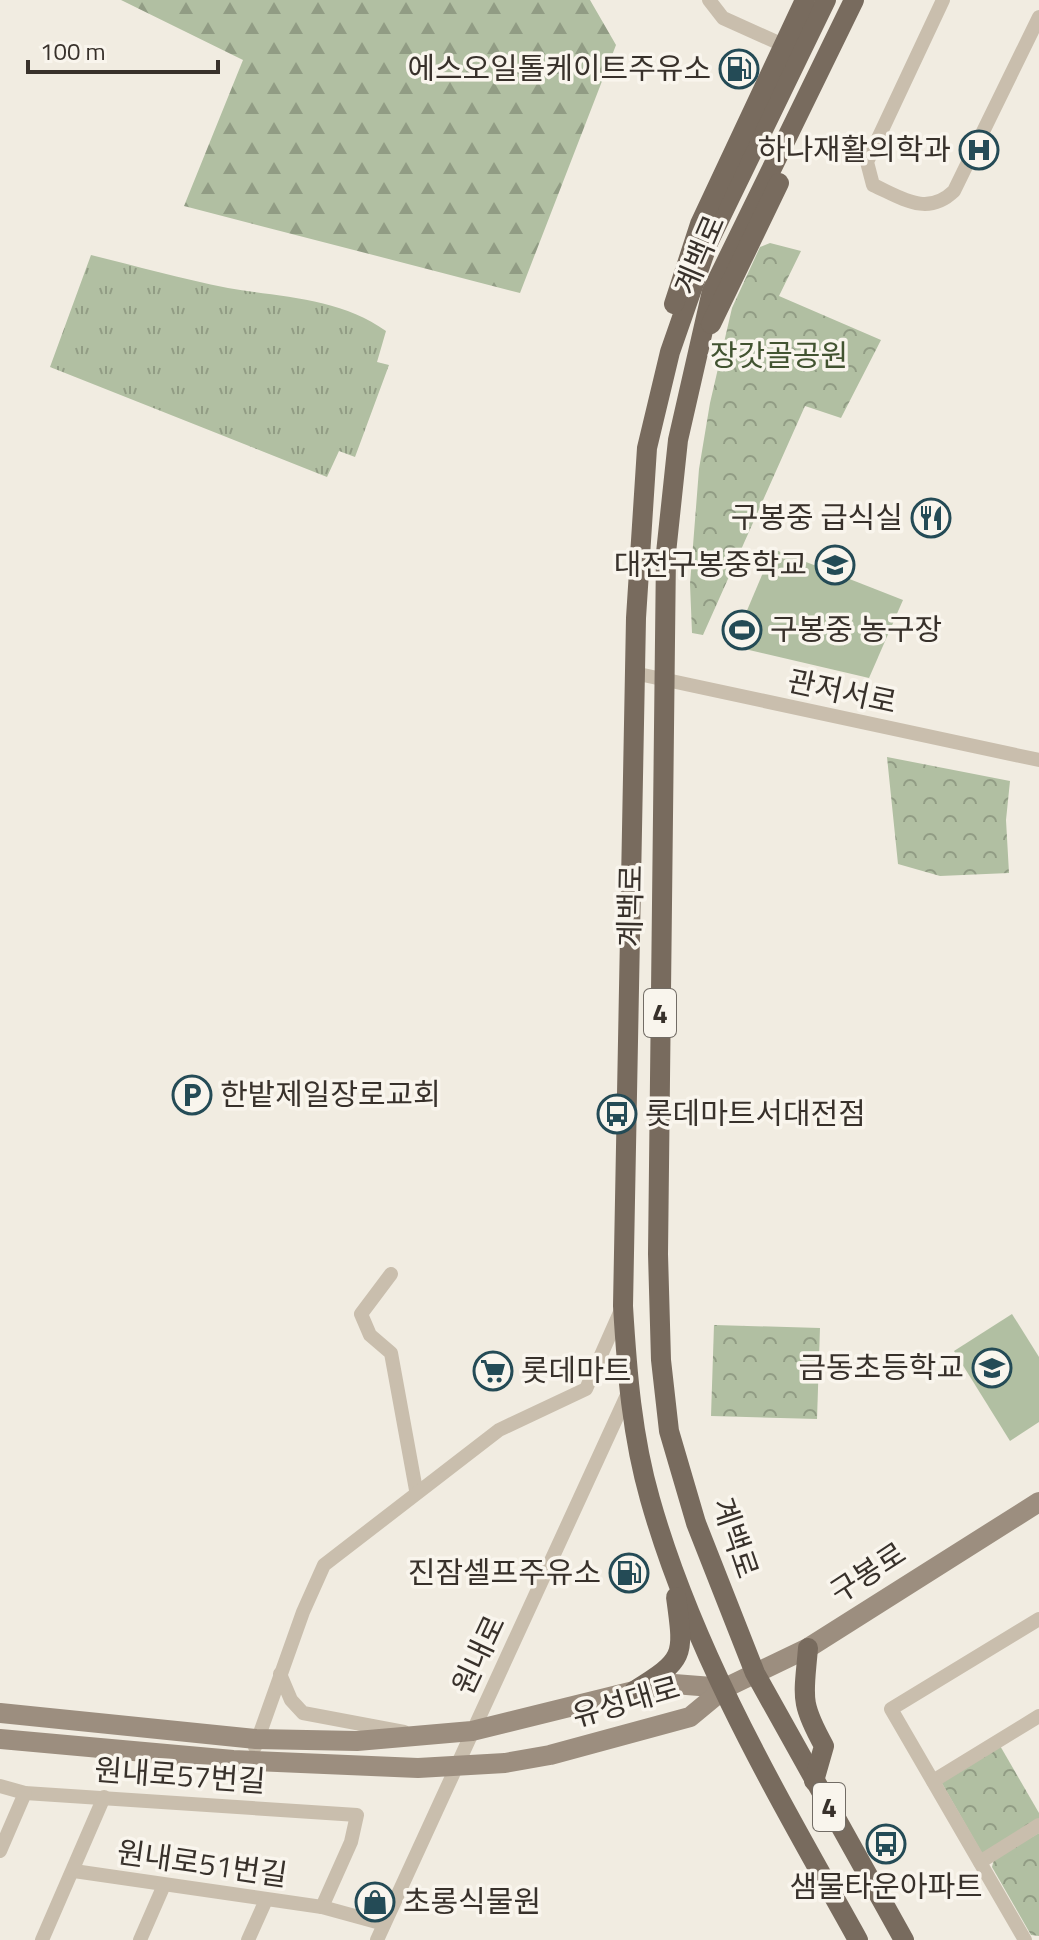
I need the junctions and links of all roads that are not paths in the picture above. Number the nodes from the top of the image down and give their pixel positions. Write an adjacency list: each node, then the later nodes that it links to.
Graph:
1 (709, 0): 8 (street)
2 (805, 0): 8 (main road)
3 (826, 0): 10 (main road, 계백로 / 4)
4 (854, 0): 9 (main road, 계백로 / 4)
5 (867, 0): 9 (main road)
6 (943, 0): 7 (street)
7 (1039, 17)
8 (783, 45): 10 (main road)
9 (701, 341): 12 (main road, 계백로 / 4)
10 (670, 352): 11 (main road, 계백로 / 4)
11 (634, 673): 12 (street, 관저서로); 15 (main road, 계백로 / 4)
12 (665, 680): 13 (street, 관저서로); 22 (main road, 계백로 / 4)
13 (1039, 760)
14 (391, 1274): 17 (street)
15 (623, 1306): 16 (main road, 계백로 / 4); 17 (street)
16 (628, 1393): 19 (main road, 계백로 / 4); 28 (street, 원내로)
17 (416, 1490): 23 (street)
18 (1037, 1508): 21 (street, 구봉로)
19 (673, 1573): 24 (main road, 계백로 / 4); 25 (main road)
20 (1039, 1619): 35 (street)
21 (808, 1648): 22 (street, 구봉로); 34 (main road)
22 (755, 1673): 24 (street, 구봉로); 34 (main road, 계백로 / 4)
23 (280, 1674): 29 (street); 31 (street)
24 (725, 1688): 25 (street, 유성대로); 33 (street, 유성대로); 52 (main road, 계백로 / 4)
25 (634, 1691): 28 (street, 유성대로)
26 (0, 1713): 31 (street, 유성대로)
27 (1039, 1716): 35 (street)
28 (472, 1731): 29 (street, 유성대로); 33 (street, 원내로)
29 (432, 1736): 31 (street, 유성대로)
30 (0, 1739): 32 (street, 유성대로)
31 (256, 1739): 32 (street)
32 (254, 1762): 33 (street, 유성대로)
33 (455, 1767): 47 (street, 원내로)
34 (814, 1781): 53 (main road, 계백로 / 4)
35 (933, 1781): 42 (street)
36 (0, 1786): 37 (street, 원내로57번길)
37 (25, 1793): 38 (street, 원내로57번길); 41 (street)
38 (104, 1797): 39 (street, 원내로57번길); 43 (street)
39 (357, 1815): 46 (street, 원내로51번길)
40 (1039, 1825): 42 (street)
41 (0, 1851)
42 (980, 1862): 54 (street)
43 (74, 1871): 44 (street, 원내로51번길); 48 (street)
44 (164, 1885): 45 (street, 원내로51번길); 49 (street)
45 (266, 1900): 46 (street, 원내로51번길); 50 (street)
46 (322, 1907): 47 (street, 원내로51번길)
47 (384, 1924): 51 (street, 원내로)
48 (42, 1940)
49 (140, 1940)
50 (248, 1940)
51 (377, 1940)
52 (858, 1940)
53 (904, 1940)
54 (1025, 1940)

